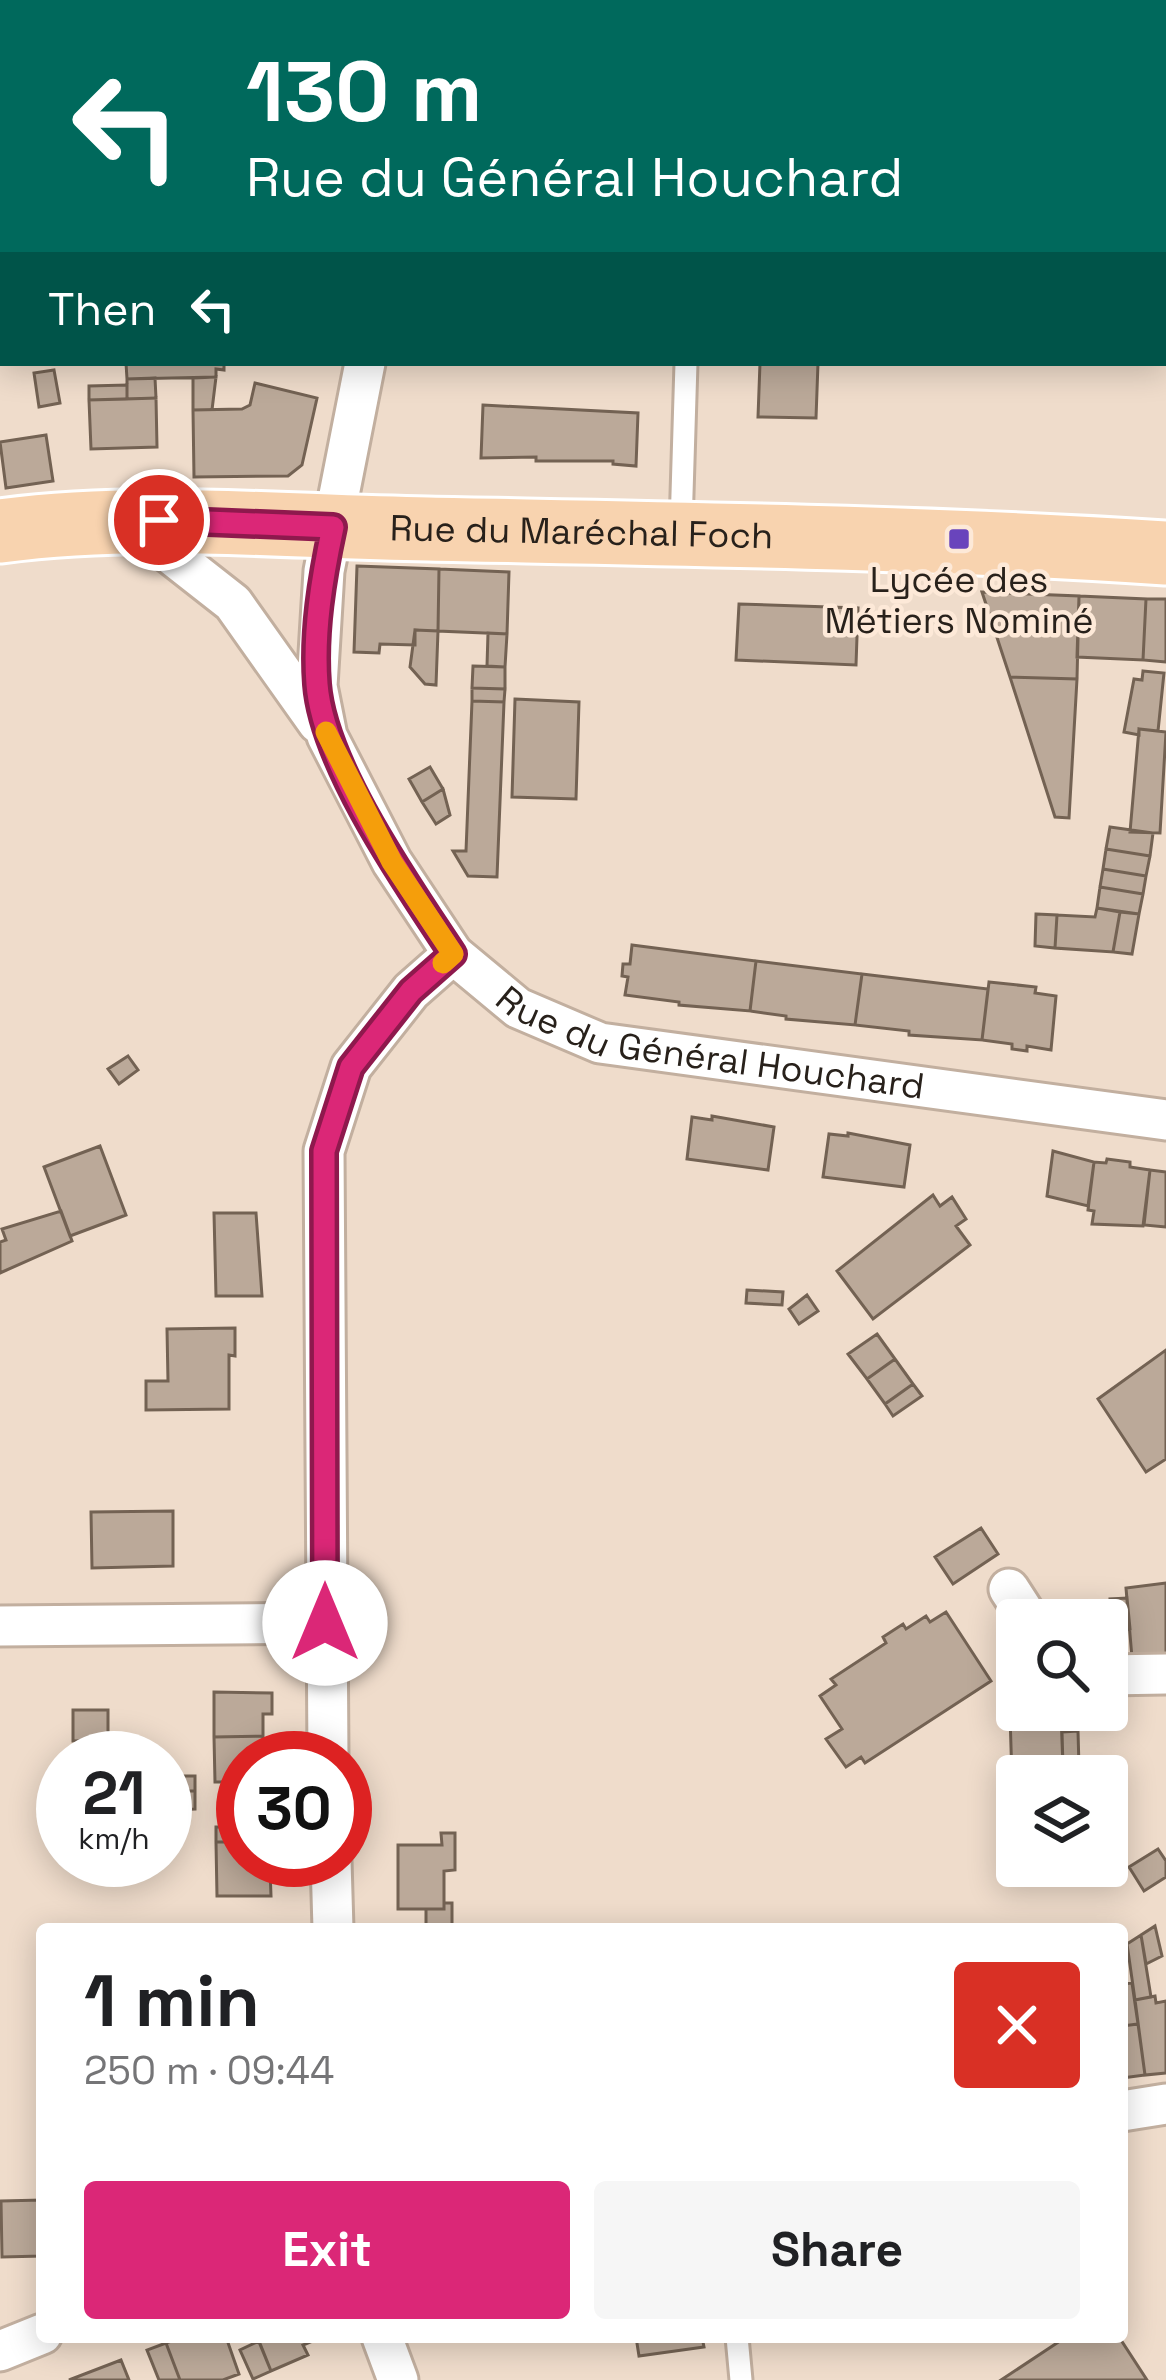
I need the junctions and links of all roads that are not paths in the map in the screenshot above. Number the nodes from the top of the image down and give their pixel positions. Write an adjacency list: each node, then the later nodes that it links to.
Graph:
1 (364, 366): 4 (street, Rue du Général Houchard)
2 (686, 366): 6 (lane)
3 (127, 519): 4 (main road, Rue du Maréchal Foch); 5 (main road, Rue du Maréchal Foch); 8 (street, Rue du Général Houchard)
4 (333, 527): 6 (main road, Rue du Maréchal Foch); 8 (street, Rue du Général Houchard)
5 (0, 531)
6 (681, 534): 7 (main road, Rue du Maréchal Foch)
7 (1166, 553)
8 (327, 736): 9 (street, Rue du Général Houchard)
9 (453, 954): 10 (street, Rue du Général Houchard); 11 (street)
10 (1166, 1120)
11 (325, 1623): 12 (street); 15 (street)
12 (0, 1626)
13 (1166, 1674): 14 (street)
14 (1128, 1675)
15 (327, 1731)
16 (332, 1887): 17 (street)
17 (333, 1923)
18 (1166, 2104): 19 (street)
19 (1128, 2110)
20 (36, 2336): 23 (street)
21 (384, 2343): 24 (street)
22 (738, 2343): 25 (lane)
23 (0, 2350)
24 (398, 2380)
25 (741, 2380)

